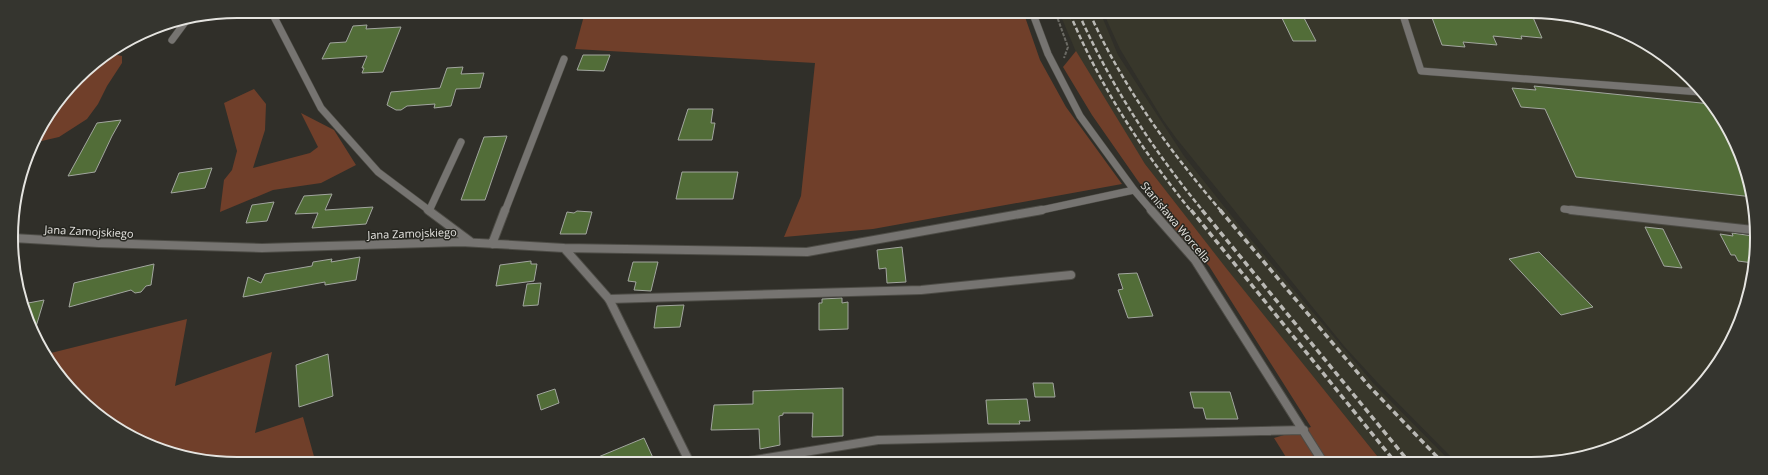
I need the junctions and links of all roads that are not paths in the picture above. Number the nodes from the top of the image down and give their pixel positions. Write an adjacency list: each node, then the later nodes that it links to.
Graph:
1 (275, 18): 11 (street)
2 (1034, 18): 9 (street, Stanisława Worcella)
3 (1404, 18): 7 (street)
4 (183, 24): 5 (street)
5 (172, 40)
6 (564, 60): 15 (street)
7 (1695, 92)
8 (461, 142): 11 (street)
9 (1134, 190): 16 (street, Jana Zamojskiego); 19 (street, Stanisława Worcella)
10 (1564, 209): 12 (street)
11 (429, 211): 14 (street)
12 (1750, 230)
13 (18, 238): 14 (street, Jana Zamojskiego)
14 (472, 242): 15 (street, Jana Zamojskiego)
15 (492, 244): 16 (street, Jana Zamojskiego)
16 (564, 248): 18 (street)
17 (1071, 275): 18 (street)
18 (609, 299): 20 (street)
19 (1304, 430): 21 (street); 22 (street, Stanisława Worcella)
20 (687, 457)
21 (774, 457)
22 (1320, 457)

